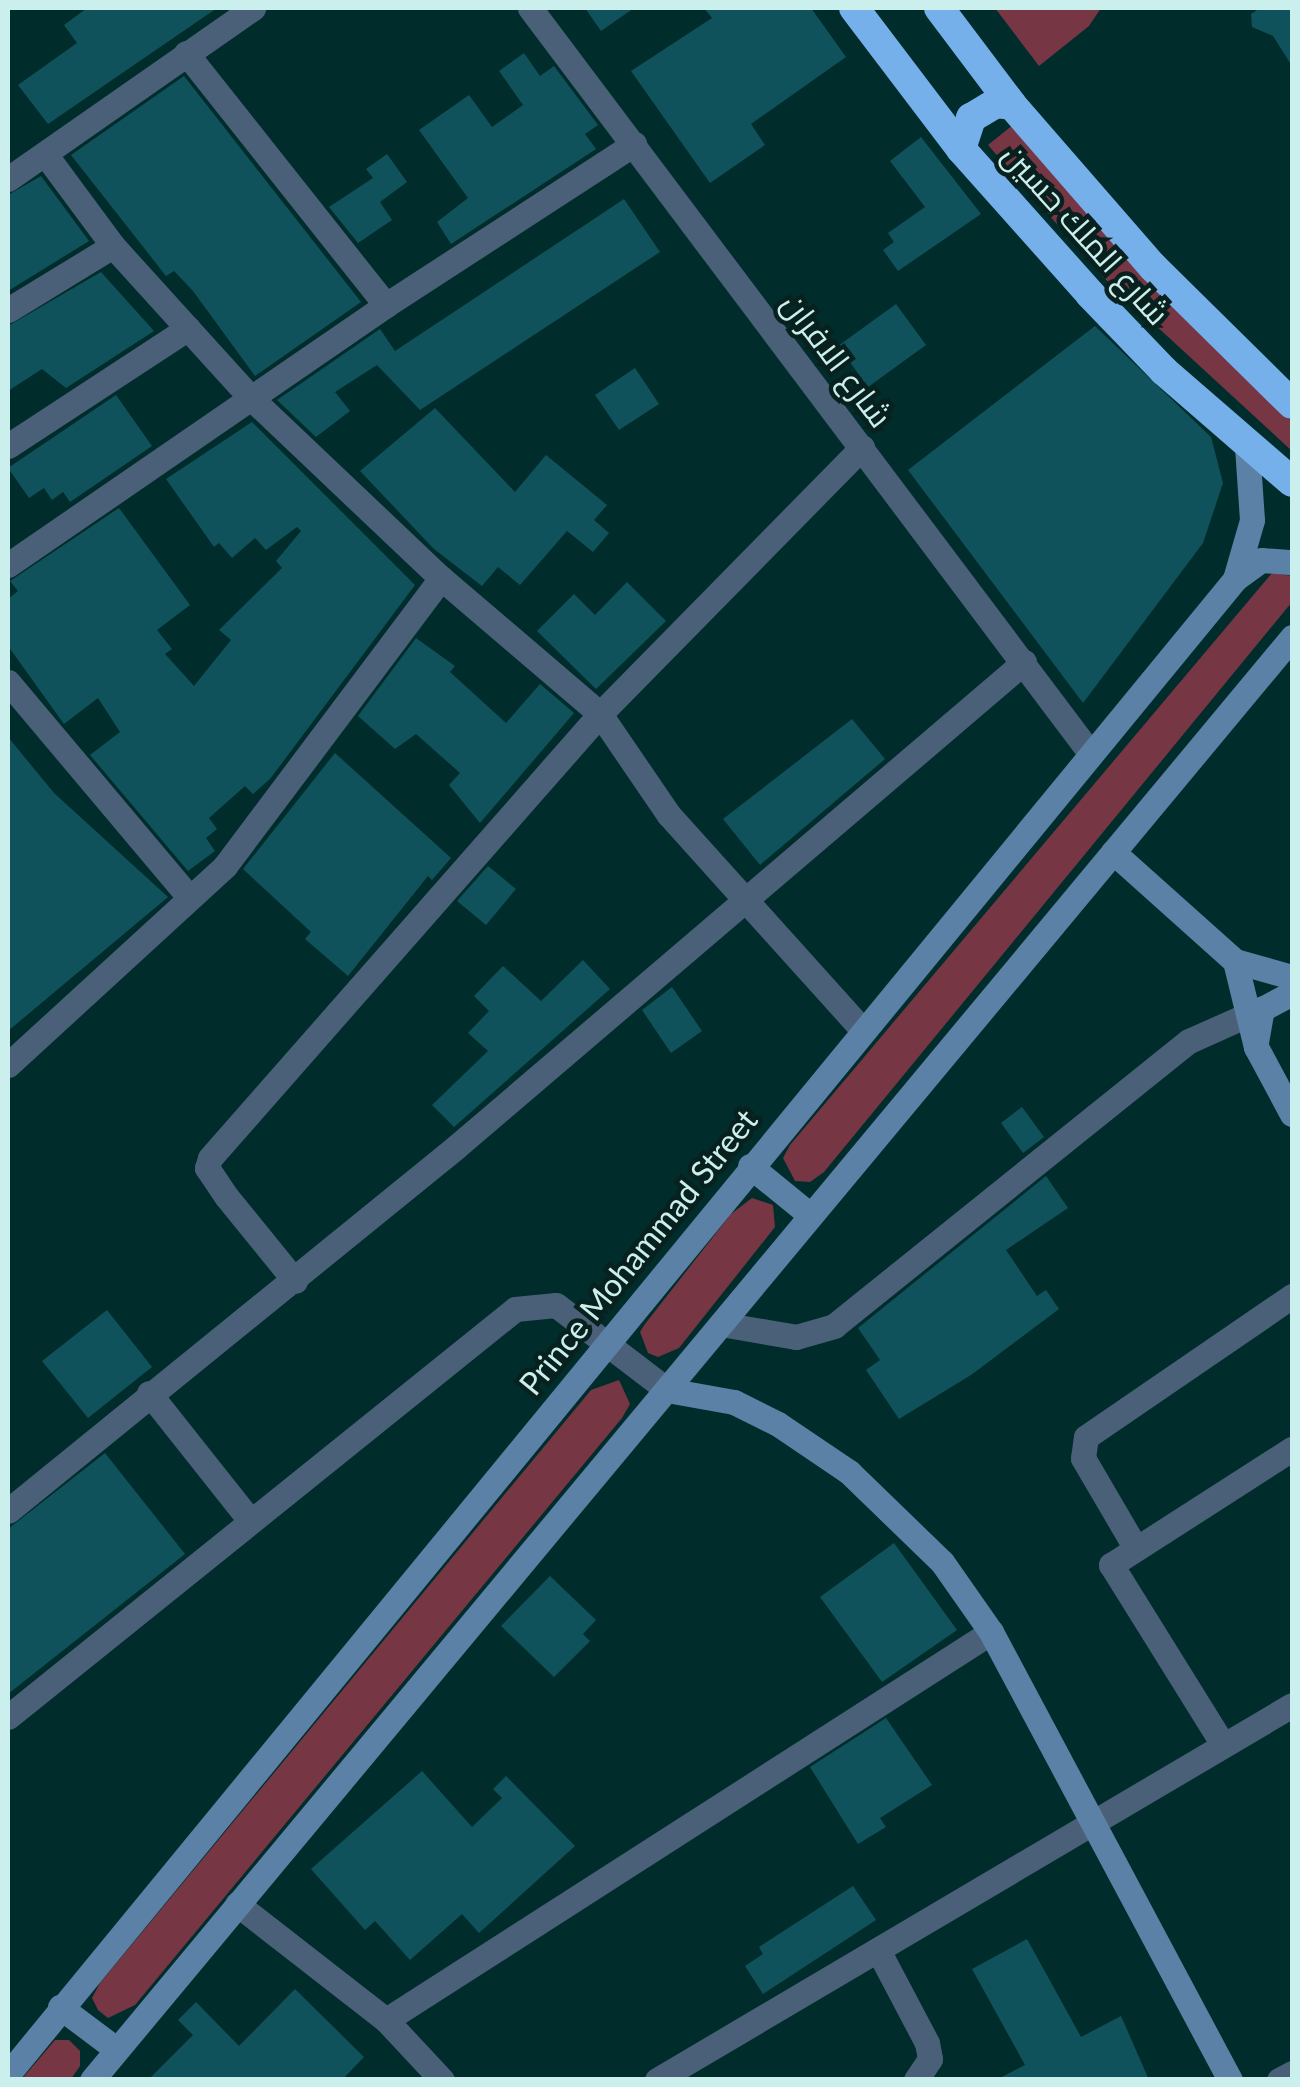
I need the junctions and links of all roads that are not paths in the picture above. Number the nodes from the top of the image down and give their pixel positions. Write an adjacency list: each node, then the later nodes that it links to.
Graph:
1 (253, 8): 5 (street)
2 (530, 8): 7 (street, شارع الافران)
3 (854, 8): 8 (highway, شارع الملك حسين)
4 (938, 8): 6 (highway, شارع الملك حسين)
5 (186, 53): 9 (street); 12 (street)
6 (1012, 105): 8 (highway); 16 (highway, شارع الملك حسين)
7 (634, 144): 12 (street); 18 (street, شارع الافران)
8 (961, 149): 19 (highway, شارع الملك حسين)
9 (45, 154): 10 (street); 11 (street)
10 (8, 179)
11 (113, 246): 13 (street); 14 (street)
12 (386, 306): 15 (street)
13 (8, 310)
14 (188, 328): 15 (street); 17 (street)
15 (250, 397): 22 (street); 23 (street)
16 (1292, 404)
17 (8, 446)
18 (862, 447): 26 (street, شارع الافران); 28 (street)
19 (1247, 447): 20 (highway, شارع الملك حسين); 24 (main road, Prince Mohammad Street)
20 (1292, 482)
21 (1292, 562): 24 (main road)
22 (8, 565)
23 (441, 578): 28 (street); 31 (street)
24 (1235, 579): 29 (main road, Prince Mohammad Street)
25 (1292, 637): 30 (main road)
26 (1024, 662): 29 (street, شارع الافران); 32 (street)
27 (8, 682): 31 (street)
28 (600, 714): 32 (street); 42 (street)
29 (1091, 754): 36 (main road, Prince Mohammad Street)
30 (1114, 852): 33 (main road); 41 (main road)
31 (188, 897): 38 (street)
32 (744, 902): 36 (street); 42 (street)
33 (1236, 961): 34 (main road); 35 (main road)
34 (1289, 974): 37 (main road)
35 (1245, 1016): 37 (main road); 44 (street)
36 (862, 1029): 40 (main road, Prince Mohammad Street)
37 (1256, 1047): 39 (main road)
38 (8, 1065)
39 (1292, 1114)
40 (750, 1166): 41 (main road); 45 (main road, Prince Mohammad Street)
41 (810, 1215): 44 (main road)
42 (295, 1281): 47 (street)
43 (1292, 1296): 51 (street)
44 (721, 1324): 46 (main road)
45 (607, 1342): 46 (street); 50 (street); 59 (main road, Prince Mohammad Street)
46 (668, 1390): 52 (main road); 57 (main road)
47 (149, 1393): 49 (street); 50 (street)
48 (1292, 1449): 51 (street)
49 (8, 1512)
50 (249, 1519): 54 (street)
51 (1135, 1547): 55 (street)
52 (992, 1632): 56 (main road); 60 (street)
53 (1292, 1706): 55 (street)
54 (8, 1717)
55 (1222, 1742): 56 (street)
56 (1092, 1824): 58 (street); 68 (main road)
57 (237, 1904): 60 (street); 61 (main road)
58 (878, 1950): 66 (street); 67 (street)
59 (60, 2007): 61 (main road); 63 (main road, Prince Mohammad Street)
60 (386, 2020): 65 (street)
61 (116, 2049): 64 (main road)
62 (1292, 2073): 69 (street)
63 (8, 2074)
64 (92, 2080)
65 (442, 2080)
66 (657, 2080)
67 (916, 2080)
68 (1230, 2080)
69 (1279, 2080)

